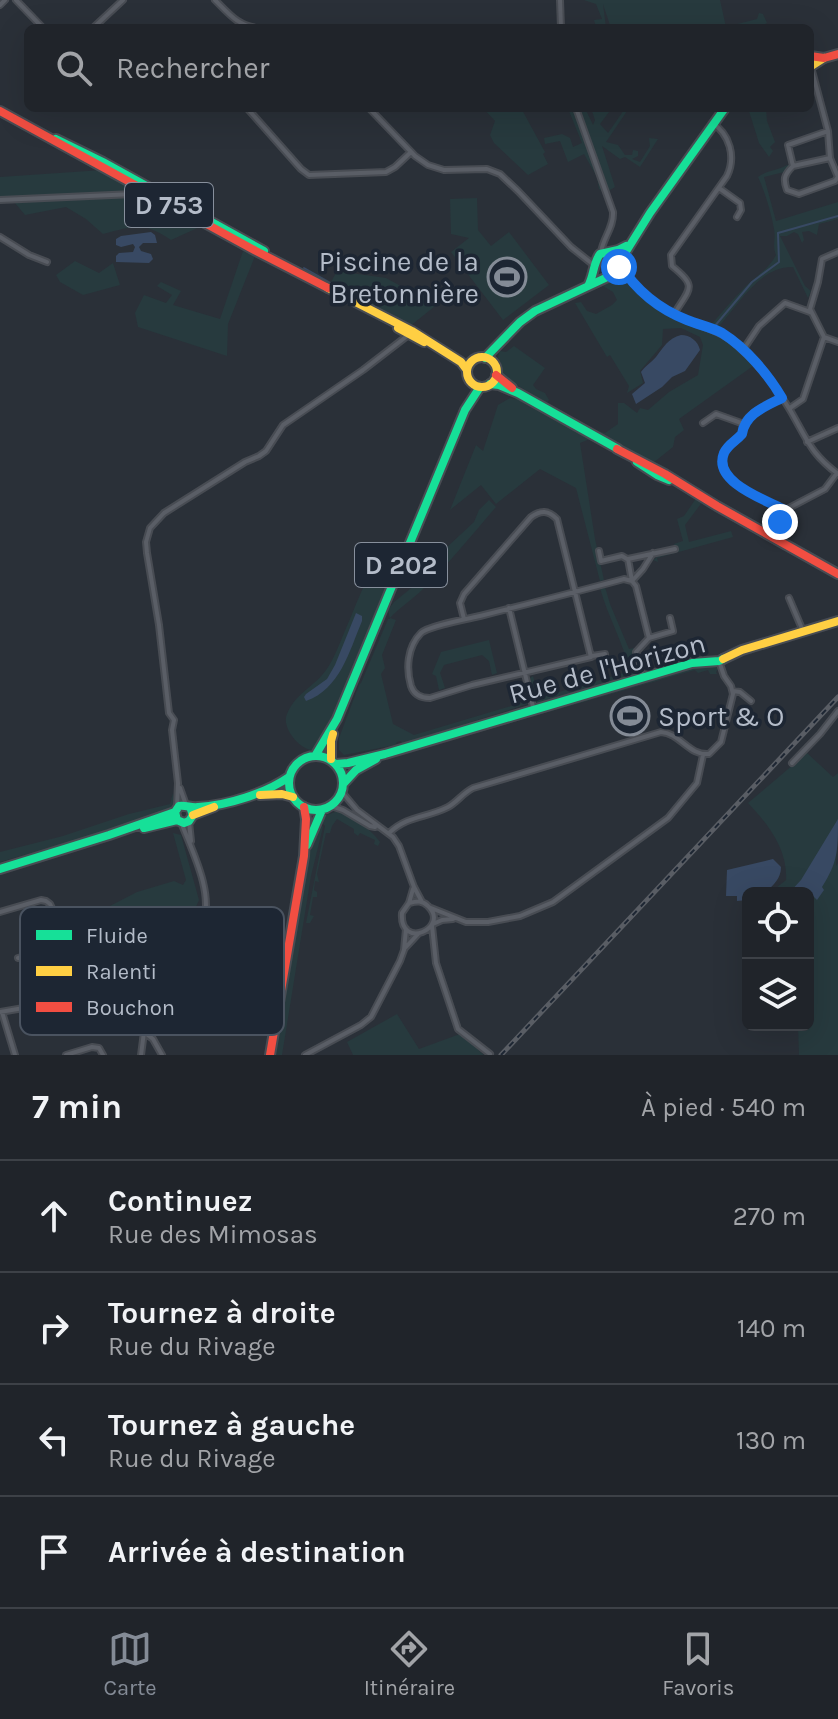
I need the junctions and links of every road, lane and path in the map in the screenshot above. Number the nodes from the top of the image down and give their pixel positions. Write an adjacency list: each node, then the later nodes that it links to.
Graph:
1 (5, 0): 6 (street)
2 (16, 0): 7 (street)
3 (123, 0): 8 (street)
4 (215, 0): 9 (street)
5 (560, 0): 10 (street)
6 (0, 5)
7 (39, 24)
8 (97, 24)
9 (242, 24)
10 (561, 24)
11 (838, 54): 12 (main road)
12 (814, 61)
13 (814, 74): 20 (street)
14 (0, 111): 26 (main road, D 753)
15 (251, 112): 21 (street)
16 (373, 112): 21 (street)
17 (577, 112): 33 (street)
18 (722, 112): 19 (main road)
19 (712, 123): 25 (street); 30 (main road)
20 (828, 131): 22 (street); 23 (street)
21 (411, 152): 32 (street)
22 (830, 158): 23 (street); 24 (street)
23 (793, 166): 24 (street)
24 (838, 177)
25 (719, 187): 28 (street); 38 (street)
26 (144, 188): 27 (street); 39 (main road, D 753)
27 (0, 200)
28 (737, 217)
29 (0, 237): 34 (street)
30 (632, 241): 33 (main road); 35 (main road)
31 (838, 252): 37 (street)
32 (581, 255): 33 (street); 33 (street)
33 (602, 258): 35 (main road); 35 (main road); 36 (main road)
34 (47, 262)
35 (616, 269): 36 (main road); 38 (street)
36 (587, 287): 43 (main road)
37 (811, 313): 40 (street); 42 (street)
38 (674, 314): 42 (street)
39 (411, 333): 44 (main road, D 753); 92 (street)
40 (824, 337): 41 (street); 49 (street)
41 (838, 342)
42 (743, 350): 48 (street)
43 (488, 360): 44 (main road); 45 (main road)
44 (469, 366): 46 (main road)
45 (496, 375): 46 (main road); 47 (main road)
46 (480, 384): 47 (main road); 80 (main road, D 202)
47 (518, 393): 56 (main road)
48 (782, 398): 49 (street); 51 (street)
49 (789, 408): 53 (street)
50 (703, 423): 51 (street)
51 (744, 424): 55 (street)
52 (838, 428): 53 (street)
53 (807, 442): 54 (street)
54 (838, 473): 55 (street)
55 (785, 510): 56 (street)
56 (782, 543): 61 (main road)
57 (675, 549): 59 (street)
58 (599, 551): 60 (street)
59 (653, 553): 60 (street); 62 (street)
60 (628, 559): 62 (street)
61 (838, 574)
62 (632, 581): 63 (street); 70 (street)
63 (575, 592): 65 (street); 67 (street); 72 (street)
64 (789, 598): 69 (street)
65 (509, 608): 67 (street); 74 (street)
66 (670, 618): 70 (street)
67 (464, 619): 74 (street)
68 (838, 621): 69 (main road, Rue de l'Horizon)
69 (803, 631): 73 (main road, Rue de l'Horizon)
70 (649, 638): 75 (street)
71 (605, 654): 72 (street)
72 (591, 657): 74 (street)
73 (719, 661): 75 (main road, Rue de l'Horizon); 76 (street)
74 (525, 673): 78 (street)
75 (643, 678): 78 (main road, Rue de l'Horizon)
76 (733, 691): 77 (street); 82 (street)
77 (751, 701)
78 (534, 711): 81 (main road, Rue de l'Horizon)
79 (838, 711): 85 (street)
80 (337, 719): 83 (main road, D 202); 84 (main road, D 202)
81 (385, 754): 84 (main road); 87 (main road)
82 (703, 755): 94 (street); 104 (street)
83 (315, 756): 84 (main road); 86 (main road)
84 (333, 762): 87 (main road)
85 (792, 763)
86 (289, 777): 88 (main road); 89 (main road)
87 (343, 788): 91 (main road); 93 (street)
88 (252, 795): 89 (main road); 92 (main road)
89 (293, 797): 90 (main road)
90 (304, 807): 91 (main road); 95 (main road)
91 (326, 808): 93 (street); 95 (main road)
92 (183, 814): 96 (main road); 101 (street)
93 (378, 827): 94 (street)
94 (389, 833): 97 (street)
95 (304, 856): 110 (main road)
96 (0, 869)
97 (414, 887): 98 (street); 99 (street)
98 (422, 902): 99 (street); 102 (street)
99 (409, 903): 106 (street)
100 (51, 907): 103 (street)
101 (206, 907)
102 (431, 908): 104 (street); 105 (street)
103 (0, 912)
104 (457, 919): 105 (street)
105 (432, 925): 107 (street); 108 (street)
106 (406, 929): 107 (street); 109 (street)
107 (420, 933): 108 (street); 109 (street)
108 (434, 944): 115 (street)
109 (404, 950): 122 (street)
110 (284, 973)
111 (1, 1012): 116 (street)
112 (144, 1035): 119 (street)
113 (148, 1035): 120 (street)
114 (273, 1035): 121 (main road)
115 (490, 1054)
116 (15, 1055)
117 (66, 1055): 118 (street)
118 (103, 1055)
119 (141, 1055)
120 (162, 1055)
121 (270, 1055)
122 (305, 1055)

